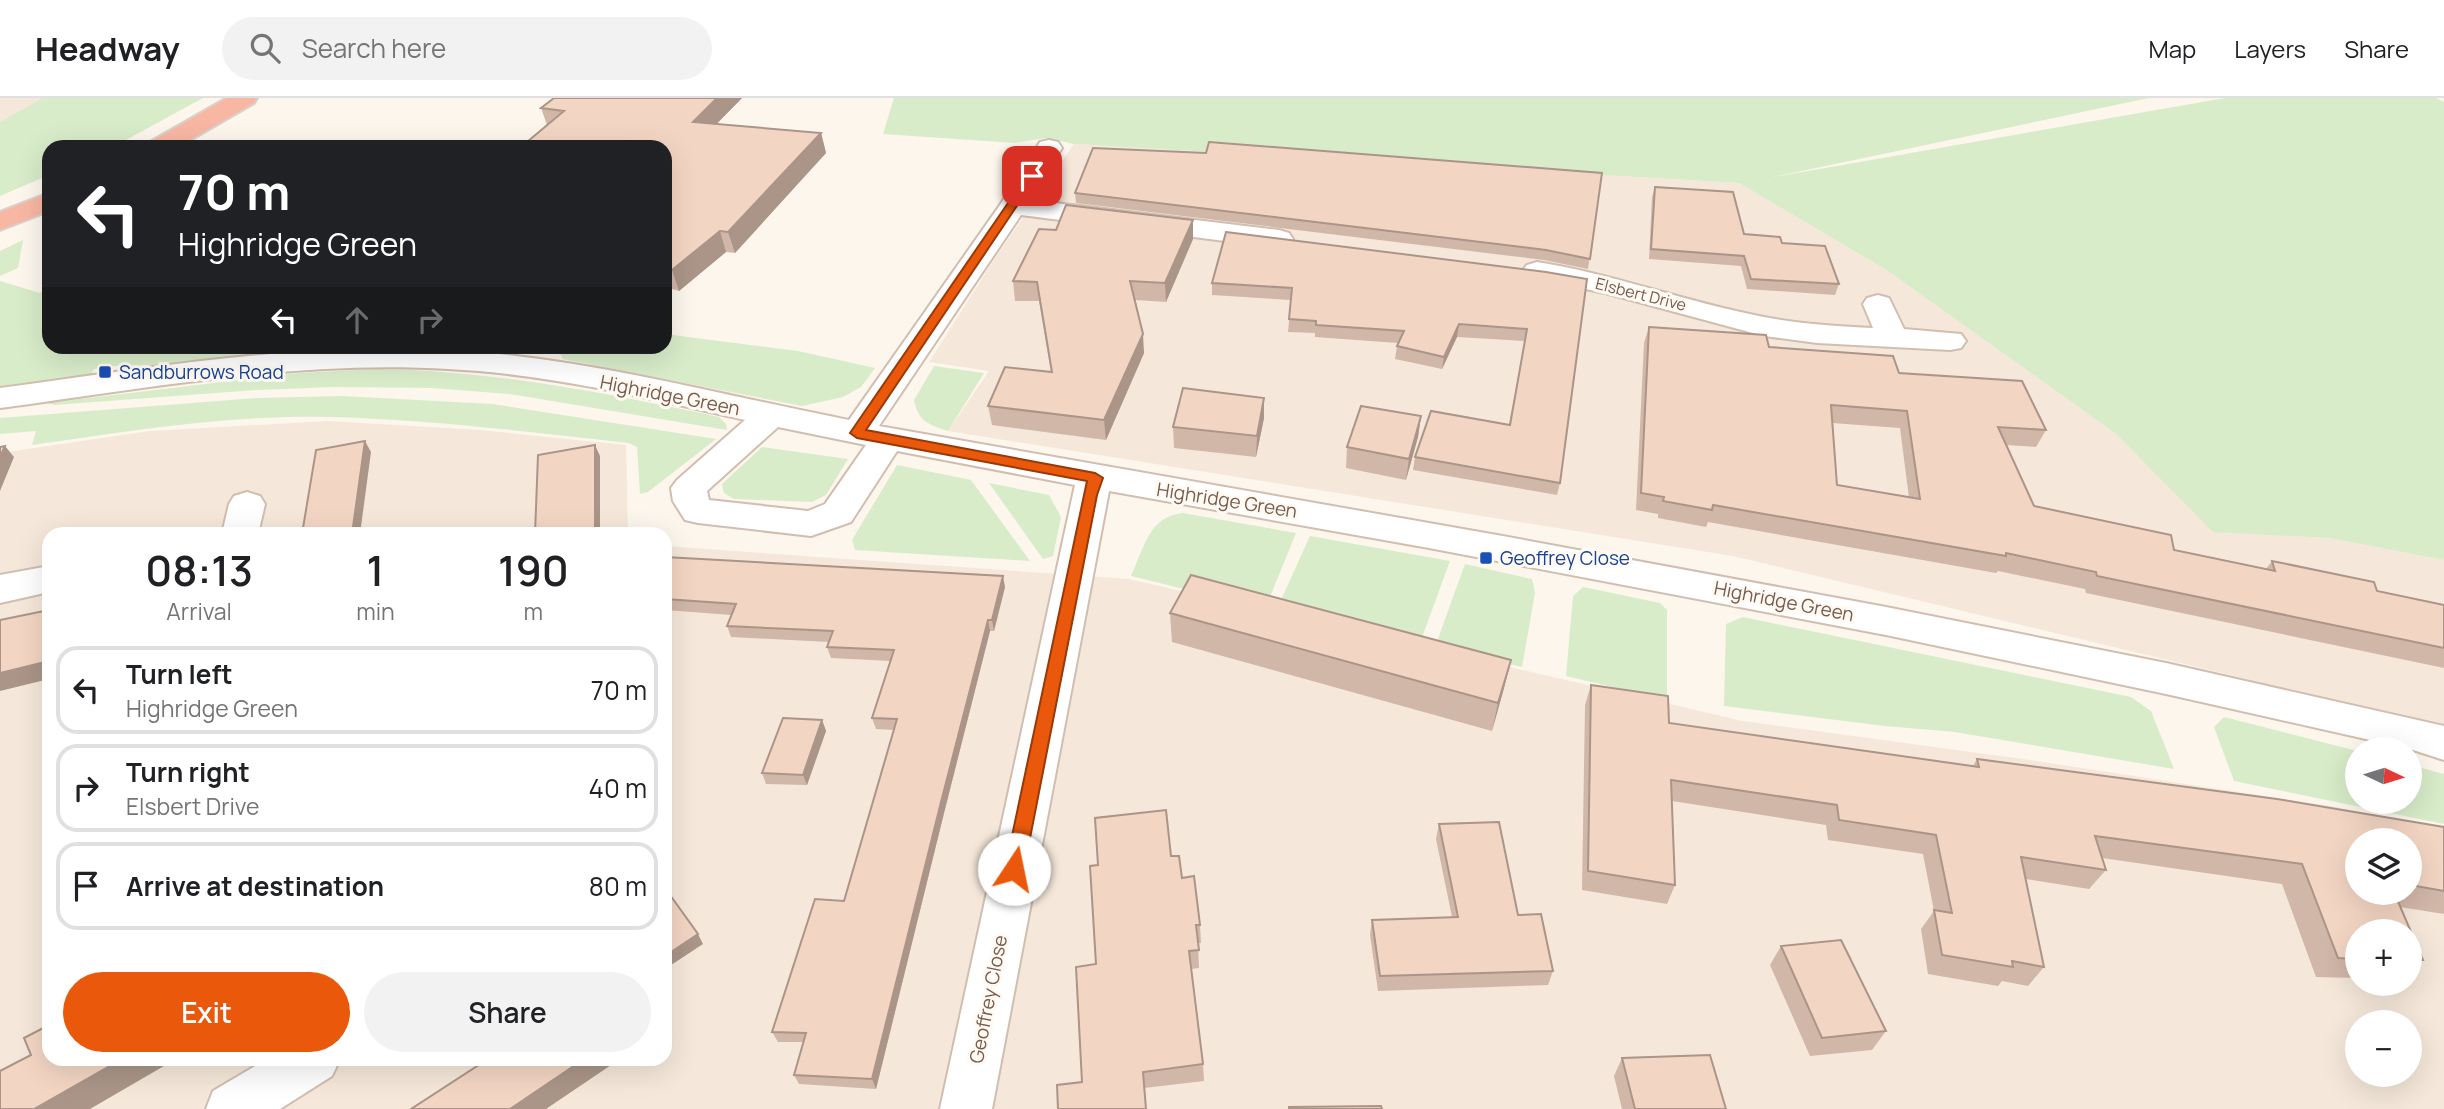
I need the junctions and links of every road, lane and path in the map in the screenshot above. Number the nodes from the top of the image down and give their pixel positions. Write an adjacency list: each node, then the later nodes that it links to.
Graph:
1 (245, 98): 2 (highway)
2 (172, 140)
3 (1049, 148): 5 (street)
4 (42, 204): 6 (highway)
5 (1013, 206): 7 (street); 14 (street)
6 (0, 222)
7 (1313, 243)
8 (1503, 267): 10 (street, Elsbert Drive)
9 (1878, 304): 10 (street)
10 (1892, 337): 11 (street, Elsbert Drive)
11 (1950, 341)
12 (0, 398): 13 (street, Highridge Green)
13 (771, 415): 14 (street, Highridge Green); 14 (street)
14 (872, 437): 15 (street, Highridge Green)
15 (1095, 478): 18 (street, Highridge Green); 21 (street, Geoffrey Close)
16 (42, 580): 17 (street)
17 (0, 589)
18 (2444, 743)
19 (303, 1066): 20 (street)
20 (232, 1109)
21 (965, 1109)

